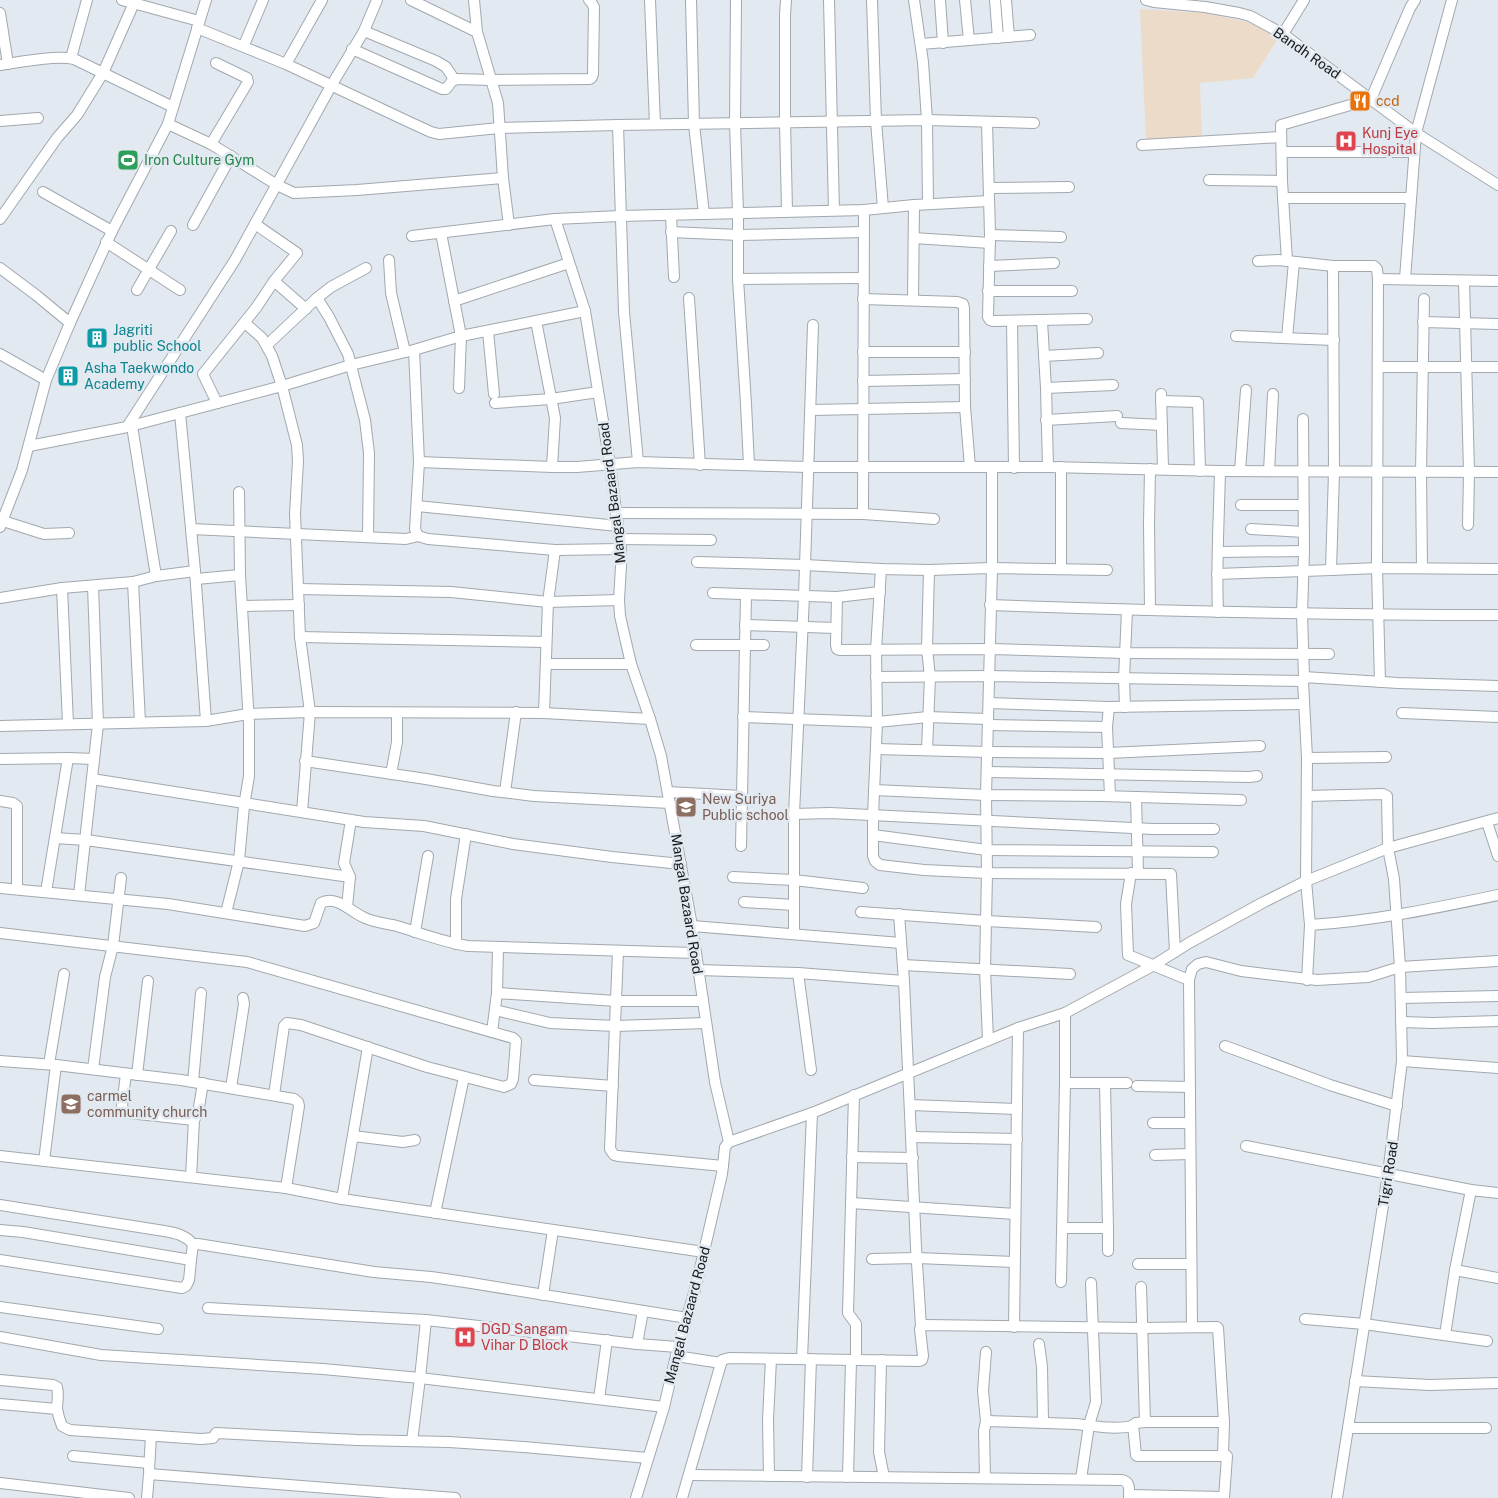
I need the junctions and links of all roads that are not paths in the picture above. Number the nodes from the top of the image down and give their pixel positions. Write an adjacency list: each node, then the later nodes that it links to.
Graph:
1 (87, 0): 40 (street)
2 (122, 0): 25 (street)
3 (206, 0): 28 (street)
4 (263, 0): 38 (street)
5 (322, 0): 43 (street)
6 (377, 0): 29 (street)
7 (411, 0): 30 (street)
8 (474, 0): 30 (street)
9 (589, 0): 46 (street)
10 (650, 0): 60 (street)
11 (691, 0): 61 (street)
12 (736, 0): 57 (street)
13 (786, 0): 55 (street)
14 (829, 0): 53 (street)
15 (872, 0): 54 (street)
16 (914, 0): 37 (street)
17 (940, 0): 36 (street)
18 (965, 0): 35 (street)
19 (995, 0): 34 (street)
20 (1006, 0): 33 (street)
21 (1146, 0): 26 (street, Bandh Road)
22 (1304, 0): 31 (street)
23 (1415, 0): 48 (street)
24 (1452, 0): 64 (street)
25 (134, 3): 28 (street); 44 (street)
26 (1206, 4): 31 (street, Bandh Road)
27 (0, 13): 41 (street)
28 (198, 24): 38 (street); 49 (street)
29 (364, 30): 39 (street); 45 (street)
30 (477, 32): 46 (street)
31 (1283, 34): 48 (street, Bandh Road)
32 (1030, 35): 33 (street)
33 (1009, 37): 34 (street)
34 (998, 38): 35 (street)
35 (969, 40): 36 (street)
36 (943, 43): 37 (street)
37 (921, 44): 51 (street)
38 (244, 45): 43 (street)
39 (352, 49): 45 (street); 47 (street)
40 (71, 58): 41 (street); 44 (street)
41 (4, 64)
42 (216, 64): 66 (street)
43 (286, 64): 47 (street)
44 (103, 73): 49 (street); 92 (street)
45 (454, 79): 46 (street)
46 (491, 80): 63 (street)
47 (330, 86): 63 (street); 74 (street)
48 (1371, 99): 64 (street, Bandh Road); 65 (street)
49 (173, 107): 59 (street)
50 (38, 118): 52 (street)
51 (927, 120): 54 (street); 56 (street); 82 (street)
52 (0, 121)
53 (832, 121): 54 (street); 55 (street); 85 (street)
54 (876, 121): 84 (street)
55 (785, 122): 57 (street); 87 (street)
56 (986, 122): 58 (street); 77 (street)
57 (734, 123): 61 (street); 88 (street)
58 (1034, 123)
59 (168, 124): 66 (street); 97 (street)
60 (655, 124): 61 (street); 62 (street)
61 (694, 124): 89 (street)
62 (618, 125): 63 (street); 91 (street)
63 (499, 128): 71 (street)
64 (1416, 133): 69 (street); 75 (street, Bandh Road)
65 (1281, 138): 67 (street); 68 (street)
66 (211, 144): 70 (street)
67 (1142, 145)
68 (1282, 152): 69 (street); 73 (street)
69 (1414, 152): 80 (street)
70 (231, 156): 74 (street); 95 (street)
71 (503, 178): 74 (street); 96 (street)
72 (1209, 180): 73 (street)
73 (1282, 181): 79 (street)
74 (277, 185): 94 (street)
75 (1498, 185)
76 (1069, 187): 77 (street)
77 (989, 188): 81 (street)
78 (43, 192): 97 (street)
79 (1283, 198): 80 (street); 110 (street)
80 (1410, 198): 122 (street)
81 (989, 201): 82 (street); 106 (street)
82 (928, 204): 83 (street)
83 (914, 205): 84 (street); 105 (street)
84 (883, 208): 86 (street)
85 (834, 210): 86 (street); 87 (street)
86 (864, 210): 100 (street)
87 (787, 211): 88 (street)
88 (738, 213): 89 (street); 103 (street)
89 (704, 214): 90 (street)
90 (671, 215): 91 (street); 99 (street)
91 (620, 216): 93 (street); 187 (street)
92 (0, 219)
93 (555, 220): 96 (street); 111 (street, Mangal Bazaard Road)
94 (255, 224): 123 (street); 184 (street)
95 (193, 225)
96 (509, 225): 101 (street)
97 (112, 231): 107 (street)
98 (171, 231): 117 (street)
99 (671, 232): 103 (street); 118 (street)
100 (864, 232): 103 (street); 119 (street)
101 (440, 233): 102 (street); 135 (street)
102 (412, 236)
103 (739, 236): 120 (street)
104 (1061, 237): 106 (street)
105 (914, 238): 106 (street); 134 (street)
106 (990, 239): 113 (street)
107 (106, 242): 117 (street); 143 (street)
108 (389, 260): 154 (street)
109 (1258, 261): 110 (street)
110 (1290, 262): 114 (street); 151 (street)
111 (569, 263): 135 (street); 137 (street, Mangal Bazaard Road)
112 (1054, 263): 113 (street)
113 (989, 266): 128 (street)
114 (1333, 266): 121 (street); 152 (street)
115 (0, 268): 143 (street)
116 (366, 268): 130 (street)
117 (150, 270): 126 (street); 127 (street)
118 (674, 277)
119 (863, 278): 120 (street); 132 (street)
120 (738, 279): 190 (street)
121 (1378, 279): 122 (street); 161 (street)
122 (1405, 279): 124 (street)
123 (274, 281): 136 (street); 144 (street)
124 (1464, 281): 125 (street); 145 (street)
125 (1498, 281)
126 (137, 290)
127 (180, 290)
128 (988, 291): 129 (street); 141 (street)
129 (1072, 291)
130 (317, 298): 136 (street); 160 (street)
131 (689, 298): 189 (street)
132 (863, 299): 134 (street); 155 (street)
133 (1424, 299): 142 (street)
134 (913, 300): 156 (street)
135 (454, 301): 149 (street)
136 (306, 309): 153 (street)
137 (584, 311): 140 (street); 173 (street, Mangal Bazaard Road)
138 (1086, 319): 139 (street)
139 (1042, 320): 141 (street); 159 (street)
140 (536, 321): 148 (street); 175 (street)
141 (1012, 321): 198 (street)
142 (1423, 322): 145 (street); 162 (street)
143 (70, 323): 166 (street)
144 (245, 323): 153 (street); 176 (street)
145 (1465, 324): 146 (street); 163 (street)
146 (1498, 324)
147 (813, 325): 179 (street)
148 (488, 331): 149 (street); 175 (street)
149 (461, 336): 154 (street); 170 (street)
150 (1236, 336): 151 (street)
151 (1287, 338): 152 (street)
152 (1334, 340): 206 (street)
153 (267, 345): 169 (street)
154 (409, 351): 160 (street); 186 (street)
155 (863, 352): 156 (street); 167 (street)
156 (965, 352): 165 (street)
157 (1098, 353): 159 (street)
158 (0, 354): 166 (street)
159 (1044, 356): 171 (street)
160 (351, 365): 169 (street); 229 (street)
161 (1378, 367): 162 (street); 207 (street)
162 (1422, 367): 163 (street); 208 (street)
163 (1467, 367): 164 (street); 209 (street)
164 (1498, 368)
165 (965, 379): 167 (street); 177 (street)
166 (46, 380): 185 (street)
167 (863, 381): 178 (street)
168 (1113, 385): 171 (street)
169 (282, 386): 176 (street); 227 (street)
170 (460, 388)
171 (1046, 388): 182 (street)
172 (1246, 390): 203 (street)
173 (598, 392): 175 (street); 188 (street, Mangal Bazaard Road)
174 (1273, 394): 204 (street)
175 (551, 398): 192 (street)
176 (217, 403): 180 (street)
177 (965, 407): 178 (street); 194 (street)
178 (863, 408): 179 (street); 191 (street)
179 (811, 410): 193 (street)
180 (180, 413): 184 (street); 222 (street)
181 (1303, 419): 205 (street)
182 (1046, 420): 183 (street); 196 (street)
183 (1162, 425): 200 (street); 201 (street)
184 (129, 427): 185 (street); 250 (street)
185 (29, 446): 219 (street)
186 (419, 462): 192 (street); 214 (street)
187 (638, 462): 188 (street); 189 (street)
188 (610, 464): 192 (street); 215 (street, Mangal Bazaard Road)
189 (700, 464): 190 (street)
190 (749, 465): 193 (street)
191 (864, 466): 193 (street); 194 (street); 217 (street)
192 (552, 467)
193 (808, 467): 216 (street)
194 (970, 467): 195 (street)
195 (992, 467): 198 (street); 237 (street)
196 (1048, 467): 197 (street); 198 (street)
197 (1061, 467): 199 (street); 238 (street)
198 (1014, 468)
199 (1150, 469): 200 (street); 267 (street)
200 (1163, 469): 201 (street)
201 (1200, 470): 202 (street)
202 (1220, 471): 203 (street); 234 (street)
203 (1240, 471): 204 (street)
204 (1269, 471): 205 (street)
205 (1304, 472): 206 (street); 213 (street)
206 (1334, 472): 207 (street); 245 (street)
207 (1377, 472): 208 (street); 239 (street)
208 (1421, 472): 209 (street); 240 (street)
209 (1469, 472): 210 (street); 220 (street)
210 (1498, 472)
211 (239, 492): 224 (street)
212 (1241, 505): 213 (street)
213 (1303, 505): 225 (street)
214 (416, 506): 221 (street); 228 (street)
215 (616, 513): 216 (street); 221 (street, Mangal Bazaard Road)
216 (806, 514): 217 (street); 236 (street)
217 (863, 514): 218 (street)
218 (934, 519)
219 (2, 524): 226 (street)
220 (1468, 525)
221 (618, 526): 231 (street, Mangal Bazaard Road)
222 (191, 529): 224 (street); 248 (street)
223 (1251, 529): 225 (street)
224 (239, 530): 227 (street); 249 (street)
225 (1304, 532): 233 (street)
226 (69, 533)
227 (296, 533): 229 (street); 254 (street)
228 (418, 536): 229 (street); 232 (street)
229 (368, 537)
230 (711, 540): 231 (street)
231 (620, 544): 232 (street); 261 (street, Mangal Bazaard Road)
232 (555, 550): 262 (street)
233 (1304, 551): 234 (street); 246 (street)
234 (1218, 552): 247 (street)
235 (697, 562): 236 (street)
236 (805, 565): 242 (street); 258 (street)
237 (992, 568): 238 (street); 243 (street); 264 (street)
238 (1061, 568): 244 (street)
239 (1377, 568): 240 (street); 245 (street); 270 (street)
240 (1422, 568): 241 (street)
241 (1498, 569)
242 (881, 570): 243 (street); 255 (street)
243 (929, 570): 280 (street)
244 (1107, 570)
245 (1331, 570): 246 (street)
246 (1304, 571): 247 (street); 269 (street)
247 (1217, 574): 268 (street)
248 (196, 575): 249 (street); 250 (street); 310 (street)
249 (240, 575): 265 (street)
250 (156, 576): 251 (street)
251 (133, 582): 252 (street); 311 (street)
252 (93, 586): 253 (street); 315 (street)
253 (62, 588): 260 (street); 314 (street)
254 (298, 589): 262 (street); 263 (street)
255 (880, 592): 259 (street); 282 (street)
256 (713, 593): 257 (street)
257 (746, 595): 258 (street); 272 (street)
258 (804, 596): 259 (street); 273 (street)
259 (837, 597): 274 (street)
260 (0, 598)
261 (619, 600): 262 (street); 287 (street, Mangal Bazaard Road)
262 (548, 602): 276 (street)
263 (299, 605): 265 (street); 275 (street)
264 (990, 605): 266 (street); 281 (street)
265 (242, 606): 304 (street)
266 (1127, 610): 267 (street); 283 (street)
267 (1150, 610): 268 (street)
268 (1218, 612): 269 (street)
269 (1302, 614): 270 (street); 284 (street)
270 (1378, 615): 271 (street); 293 (street)
271 (1498, 615)
272 (745, 626): 273 (street); 277 (street)
273 (802, 628): 274 (street); 309 (street)
274 (836, 628): 282 (street)
275 (300, 637): 276 (street); 299 (street)
276 (546, 642): 286 (street)
277 (745, 644): 278 (street); 279 (street); 305 (street)
278 (696, 645)
279 (764, 646)
280 (927, 649): 281 (street); 282 (street); 289 (street)
281 (990, 649): 283 (street); 288 (street)
282 (876, 650): 290 (street)
283 (1125, 653): 284 (street); 291 (street)
284 (1304, 654): 285 (street); 292 (street)
285 (1329, 654)
286 (547, 664): 287 (street); 302 (street)
287 (631, 664): 308 (street, Mangal Bazaard Road)
288 (989, 676): 289 (street); 291 (street); 295 (street)
289 (930, 677): 290 (street); 306 (street)
290 (876, 678): 312 (street)
291 (1124, 679): 292 (street); 298 (street)
292 (1304, 679): 293 (street); 296 (street)
293 (1380, 682): 294 (street)
294 (1498, 686)
295 (989, 703): 297 (street); 313 (street)
296 (1303, 704): 298 (street); 325 (street)
297 (1109, 707): 298 (street); 317 (street)
298 (1125, 707)
299 (310, 712): 301 (street); 304 (street); 328 (street)
300 (516, 712): 301 (street); 302 (street); 335 (street)
301 (397, 713): 330 (street)
302 (544, 713): 308 (street)
303 (1402, 713): 307 (street)
304 (248, 714): 310 (street); 344 (street)
305 (743, 717): 309 (street); 337 (street)
306 (928, 717): 312 (street); 313 (street); 320 (street)
307 (1498, 717)
308 (650, 718): 341 (street, Mangal Bazaard Road)
309 (799, 719): 312 (street); 346 (street)
310 (206, 721): 311 (street)
311 (140, 722): 315 (street)
312 (876, 722): 319 (street)
313 (988, 722): 317 (street); 321 (street)
314 (68, 724): 315 (street); 316 (street)
315 (98, 724): 327 (street)
316 (0, 726)
317 (1107, 727): 322 (street)
318 (1260, 746): 322 (street)
319 (876, 749): 320 (street); 334 (street)
320 (927, 750): 321 (street)
321 (988, 752): 322 (street); 329 (street)
322 (1108, 753): 331 (street)
323 (1386, 757): 325 (street)
324 (68, 758): 326 (street); 327 (street); 356 (street)
325 (1307, 758): 339 (street)
326 (0, 759)
327 (94, 759): 333 (street)
328 (305, 761): 330 (street); 345 (street)
329 (987, 772): 331 (street); 336 (street)
330 (391, 774): 335 (street)
331 (1109, 774): 332 (street); 338 (street)
332 (1257, 776)
333 (92, 779): 344 (street); 357 (street)
334 (874, 790): 336 (street); 347 (street)
335 (505, 792): 341 (street)
336 (986, 795): 338 (street); 350 (street)
337 (742, 796): 341 (street); 358 (street)
338 (1110, 796): 340 (street)
339 (1307, 796): 359 (street, Tigri Road); 373 (street)
340 (1136, 797): 342 (street); 352 (street)
341 (669, 798): 366 (street, Mangal Bazaard Road)
342 (1241, 800)
343 (0, 801): 376 (street)
344 (244, 803): 345 (street); 365 (street)
345 (302, 812): 349 (street)
346 (794, 814): 347 (street); 372 (street)
347 (873, 816): 350 (street); 355 (street)
348 (1498, 818): 351 (street)
349 (351, 820): 354 (street); 369 (street)
350 (988, 822): 352 (street); 360 (street)
351 (1487, 822): 359 (street); 364 (street)
352 (1138, 828): 353 (street); 361 (street)
353 (1214, 829)
354 (466, 834): 366 (street); 396 (street)
355 (873, 835): 360 (street); 367 (street)
356 (55, 838): 357 (street); 377 (street)
357 (86, 840): 365 (street); 378 (street)
358 (741, 846)
359 (1388, 848): 373 (street); 387 (street, Tigri Road)
360 (987, 850): 361 (street); 367 (street)
361 (1138, 852): 362 (street); 368 (street)
362 (1213, 852)
363 (428, 856): 392 (street)
364 (1498, 856)
365 (239, 862): 369 (street); 385 (street)
366 (681, 864): 390 (street, Mangal Bazaard Road)
367 (987, 873): 368 (street); 388 (street)
368 (1135, 873): 400 (street); 404 (street)
369 (350, 877): 383 (street)
370 (733, 877): 372 (street)
371 (121, 878): 380 (street)
372 (794, 880): 375 (street); 382 (street)
373 (1306, 881): 389 (street); 400 (street)
374 (0, 888): 376 (street)
375 (863, 888)
376 (16, 889): 377 (street)
377 (46, 892): 378 (street)
378 (79, 895): 380 (street)
379 (1498, 896): 387 (street)
380 (118, 899): 385 (street); 397 (street)
381 (744, 902): 382 (street)
382 (794, 905): 394 (street)
383 (347, 907): 385 (street); 392 (street)
384 (861, 912): 386 (street)
385 (226, 913)
386 (899, 914): 388 (street); 395 (street)
387 (1397, 915): 389 (street); 405 (street, Tigri Road)
388 (986, 922): 391 (street); 407 (street)
389 (1310, 925): 412 (street)
390 (692, 926): 394 (street); 401 (street, Mangal Bazaard Road)
391 (1096, 927)
392 (415, 932): 396 (street)
393 (0, 933): 397 (street)
394 (794, 934): 395 (street)
395 (901, 943): 403 (street)
396 (456, 944): 398 (street)
397 (113, 946): 429 (street); 437 (street)
398 (498, 947): 399 (street); 416 (street)
399 (618, 951): 401 (street); 420 (street)
400 (1175, 952): 404 (street)
401 (695, 953): 406 (street, Mangal Bazaard Road)
402 (1498, 961): 405 (street)
403 (903, 965): 407 (street); 414 (street)
404 (1154, 965): 411 (street); 423 (street)
405 (1400, 967): 412 (street); 419 (street, Tigri Road)
406 (698, 970): 409 (street); 421 (street, Mangal Bazaard Road)
407 (985, 970): 410 (street); 430 (street)
408 (64, 974): 435 (street)
409 (798, 974): 414 (street); 438 (street)
410 (1070, 974)
411 (1189, 980): 412 (street); 450 (street)
412 (1307, 980)
413 (148, 981): 441 (street)
414 (904, 981): 439 (street)
415 (201, 993): 444 (street)
416 (497, 994): 420 (street); 422 (street)
417 (1498, 996): 419 (street)
418 (243, 998): 451 (street)
419 (1401, 998): 425 (street, Tigri Road)
420 (616, 1001): 421 (street); 427 (street)
421 (703, 1001): 426 (street, Mangal Bazaard Road)
422 (495, 1010): 427 (street); 429 (street)
423 (1065, 1014): 428 (street); 445 (street)
424 (1498, 1021): 425 (street)
425 (1401, 1022): 434 (street, Tigri Road)
426 (706, 1023): 427 (street); 465 (street, Mangal Bazaard Road)
427 (615, 1026): 448 (street)
428 (1018, 1028): 430 (street); 456 (street)
429 (492, 1032): 442 (street)
430 (988, 1040): 439 (street)
431 (368, 1046): 442 (street); 452 (street); 461 (street)
432 (1225, 1046): 455 (street)
433 (0, 1061): 435 (street)
434 (1402, 1061): 436 (street); 455 (street, Tigri Road)
435 (53, 1064): 437 (street); 472 (street)
436 (1498, 1068)
437 (93, 1069): 440 (street)
438 (812, 1070)
439 (909, 1072): 453 (street); 454 (street)
440 (126, 1074): 441 (street); 458 (street)
441 (137, 1075): 444 (street)
442 (464, 1077): 483 (street)
443 (534, 1080): 448 (street)
444 (198, 1082): 451 (street); 458 (street)
445 (1065, 1083): 446 (street); 485 (street)
446 (1105, 1083): 447 (street); 486 (street)
447 (1127, 1083)
448 (613, 1086): 473 (street)
449 (1138, 1086): 450 (street)
450 (1190, 1087): 459 (street)
451 (232, 1088): 452 (street)
452 (274, 1095): 476 (street)
453 (854, 1095): 457 (street); 470 (street)
454 (910, 1105): 456 (street); 462 (street)
455 (1397, 1106): 474 (street, Tigri Road)
456 (1017, 1109): 463 (street)
457 (812, 1113): 465 (street); 527 (street)
458 (194, 1120): 475 (street)
459 (1190, 1122): 460 (street); 467 (street)
460 (1153, 1123)
461 (353, 1136): 464 (street); 479 (street)
462 (912, 1137): 463 (street); 471 (street)
463 (1017, 1139): 484 (street)
464 (415, 1140)
465 (729, 1142): 473 (street, Mangal Bazaard Road)
466 (1246, 1146): 474 (street)
467 (1190, 1154): 468 (street); 498 (street)
468 (1155, 1155)
469 (0, 1156): 472 (street)
470 (852, 1157): 471 (street); 480 (street)
471 (913, 1158): 482 (street)
472 (44, 1161): 475 (street)
473 (723, 1166): 491 (street, Mangal Bazaard Road)
474 (1388, 1174): 477 (street); 511 (street, Tigri Road)
475 (191, 1177): 476 (street)
476 (286, 1188): 479 (street)
477 (1471, 1190): 478 (street); 499 (street)
478 (1498, 1193)
479 (342, 1199): 483 (street)
480 (851, 1203): 482 (street); 528 (street)
481 (0, 1205): 489 (street)
482 (915, 1208): 484 (street); 492 (street)
483 (435, 1213): 488 (street)
484 (1015, 1214): 496 (street)
485 (1063, 1228): 486 (street); 501 (street)
486 (1108, 1228): 490 (street)
487 (0, 1230): 495 (street)
488 (553, 1230): 491 (street); 504 (street)
489 (193, 1244): 495 (street); 504 (street)
490 (1108, 1250)
491 (704, 1252): 508 (street, Mangal Bazaard Road)
492 (917, 1258): 493 (street); 496 (street); 512 (street)
493 (872, 1259)
494 (0, 1260): 495 (street)
495 (191, 1260)
496 (1014, 1262): 513 (street)
497 (1138, 1264): 498 (street)
498 (1191, 1264): 514 (street)
499 (1455, 1270): 500 (street); 518 (street)
500 (1498, 1278)
501 (1061, 1282)
502 (1091, 1283): 515 (street)
503 (1141, 1286): 516 (street)
504 (543, 1295): 507 (street)
505 (0, 1307): 517 (street)
506 (208, 1308): 510 (street)
507 (643, 1311): 508 (street); 522 (street)
508 (687, 1318): 524 (street, Mangal Bazaard Road)
509 (1305, 1318): 511 (street)
510 (426, 1320): 520 (street); 531 (street)
511 (1364, 1324): 518 (street); 533 (street, Tigri Road)
512 (921, 1326): 513 (street); 529 (street)
513 (1014, 1327): 515 (street)
514 (1192, 1327): 516 (street); 542 (street)
515 (1093, 1328): 516 (street); 543 (street)
516 (1141, 1328): 541 (street)
517 (158, 1329)
518 (1445, 1336): 521 (street)
519 (0, 1337): 531 (street)
520 (607, 1340): 522 (street); 535 (street)
521 (1487, 1341)
522 (637, 1344): 524 (street)
523 (1040, 1344): 540 (street)
524 (677, 1351): 530 (street); 537 (street, Mangal Bazaard Road)
525 (986, 1352): 539 (street)
526 (771, 1358): 527 (street); 530 (street); 555 (street)
527 (806, 1359): 528 (street); 556 (street)
528 (854, 1360): 529 (street); 557 (street)
529 (881, 1360): 558 (street)
530 (721, 1363): 554 (street)
531 (420, 1378): 535 (street); 548 (street)
532 (0, 1380): 538 (street)
533 (1355, 1381): 534 (street); 545 (street, Tigri Road)
534 (1498, 1383)
535 (599, 1399): 537 (street)
536 (0, 1404): 538 (street)
537 (664, 1407): 551 (street, Mangal Bazaard Road)
538 (57, 1409): 547 (street)
539 (986, 1421): 540 (street); 559 (street)
540 (1043, 1422): 543 (street)
541 (1145, 1422): 542 (street); 544 (street)
542 (1224, 1422): 550 (street)
543 (1089, 1425): 544 (street); 560 (street)
544 (1134, 1426): 550 (street)
545 (1348, 1428): 546 (street); 569 (street, Tigri Road)
546 (1486, 1428)
547 (151, 1436): 548 (street); 552 (street)
548 (412, 1442): 551 (street)
549 (73, 1456): 552 (street)
550 (1223, 1456): 563 (street)
551 (648, 1458): 567 (street, Mangal Bazaard Road)
552 (149, 1463): 553 (street)
553 (149, 1474): 565 (street); 566 (street)
554 (689, 1475): 555 (street); 568 (street)
555 (769, 1476): 556 (street)
556 (807, 1477): 557 (street)
557 (848, 1477): 558 (street)
558 (884, 1477): 559 (street)
559 (985, 1478): 560 (street)
560 (1081, 1479): 562 (street)
561 (0, 1484): 564 (street)
562 (1129, 1497): 563 (street)
563 (1224, 1497)
564 (129, 1498)
565 (147, 1498)
566 (455, 1498)
567 (636, 1498)
568 (682, 1498)
569 (1337, 1498)

